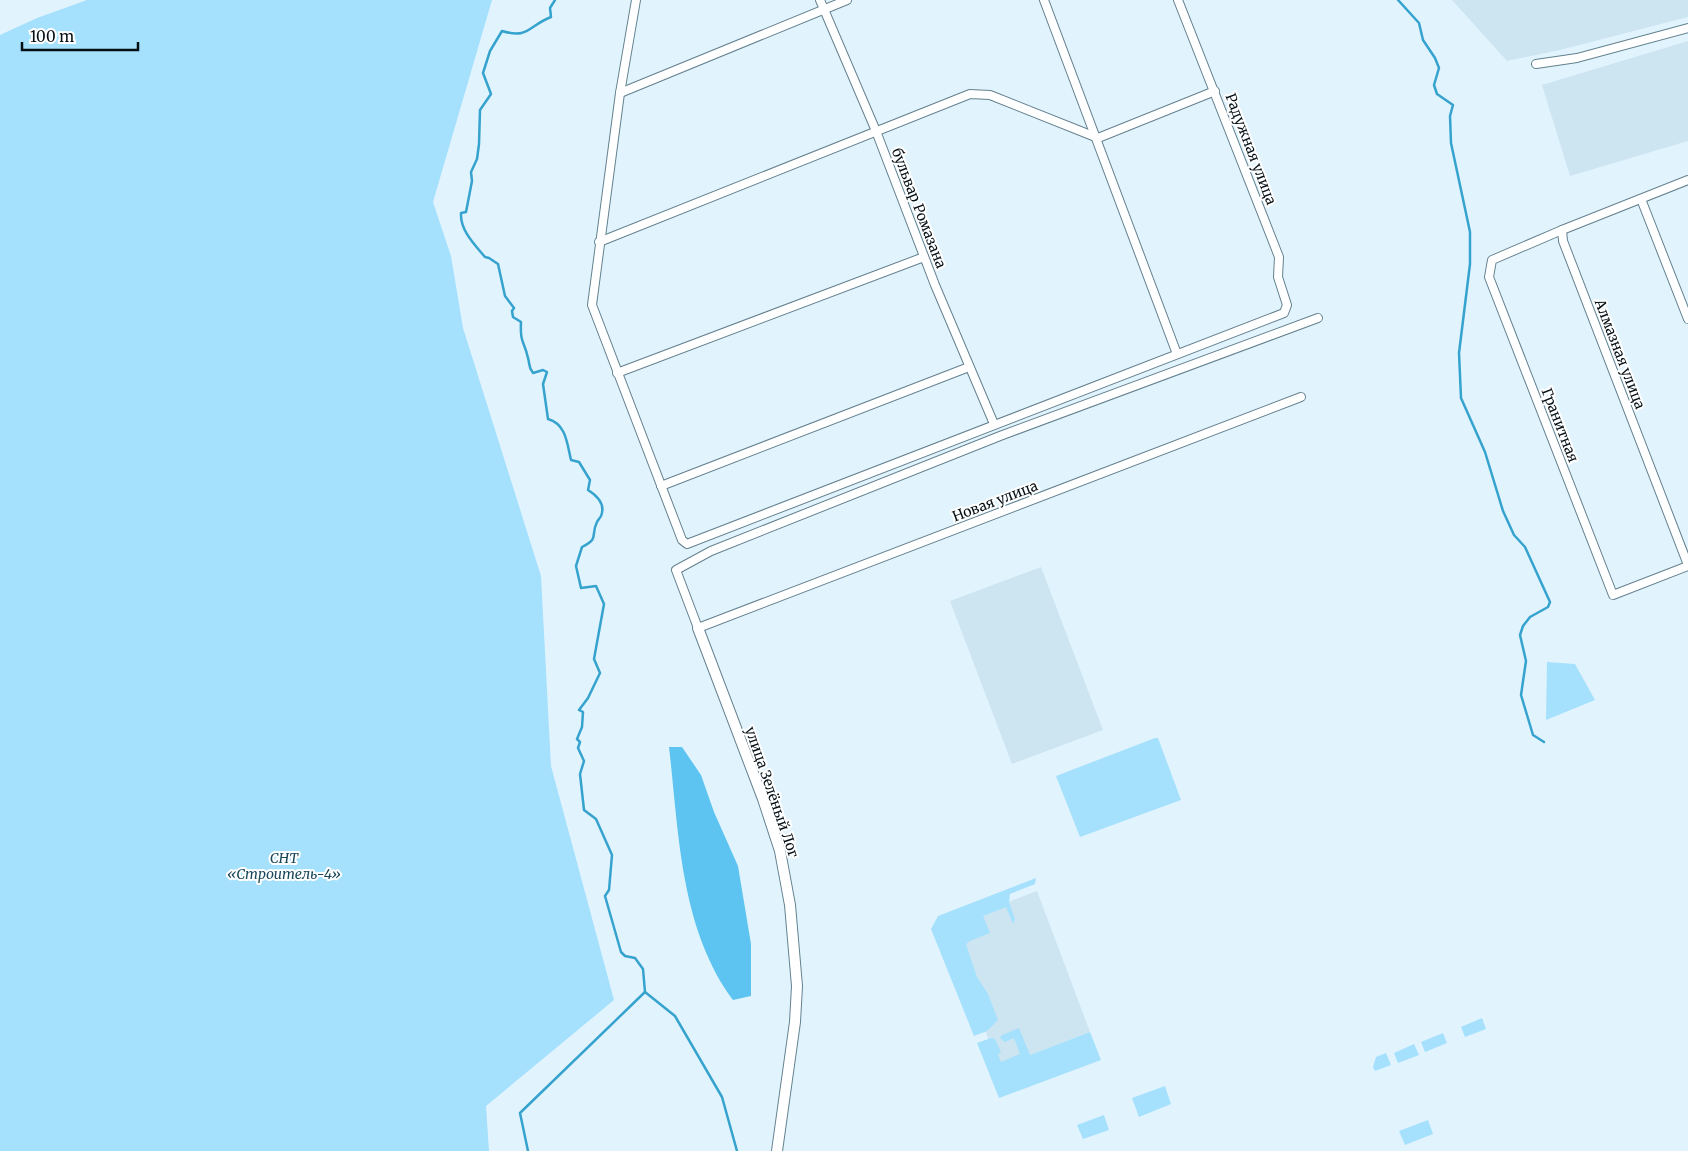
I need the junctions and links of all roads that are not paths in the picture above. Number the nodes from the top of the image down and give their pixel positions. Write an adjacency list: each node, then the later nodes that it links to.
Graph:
1 (636, 0): 10 (street)
2 (820, 0): 6 (street, бульвар Ромазана)
3 (847, 0): 6 (street)
4 (1044, 0): 12 (street)
5 (1178, 0): 9 (street, Радужная улица)
6 (824, 9): 10 (street); 11 (street, бульвар Ромазана)
7 (1688, 28): 8 (street)
8 (1536, 64)
9 (1215, 91): 12 (street); 20 (street, Радужная улица)
10 (620, 92): 16 (street)
11 (876, 131): 12 (street); 16 (street); 17 (street, бульвар Ромазана)
12 (1098, 138): 20 (street)
13 (1688, 180): 14 (street)
14 (1641, 199): 15 (street); 19 (street)
15 (1562, 230): 26 (street, Алмазная улица); 26 (street, Гранитная)
16 (599, 242): 22 (street)
17 (924, 257): 21 (street, бульвар Ромазана); 22 (street)
18 (1318, 318): 27 (street, улица Зелёный Лог)
19 (1688, 319)
20 (1176, 354): 24 (street)
21 (969, 367): 24 (street, бульвар Ромазана); 25 (street)
22 (618, 373): 25 (street)
23 (1301, 397): 27 (street, Новая улица)
24 (994, 424): 25 (street)
25 (661, 486)
26 (1688, 566)
27 (698, 628): 28 (street, улица Зелёный Лог)
28 (777, 1151)

